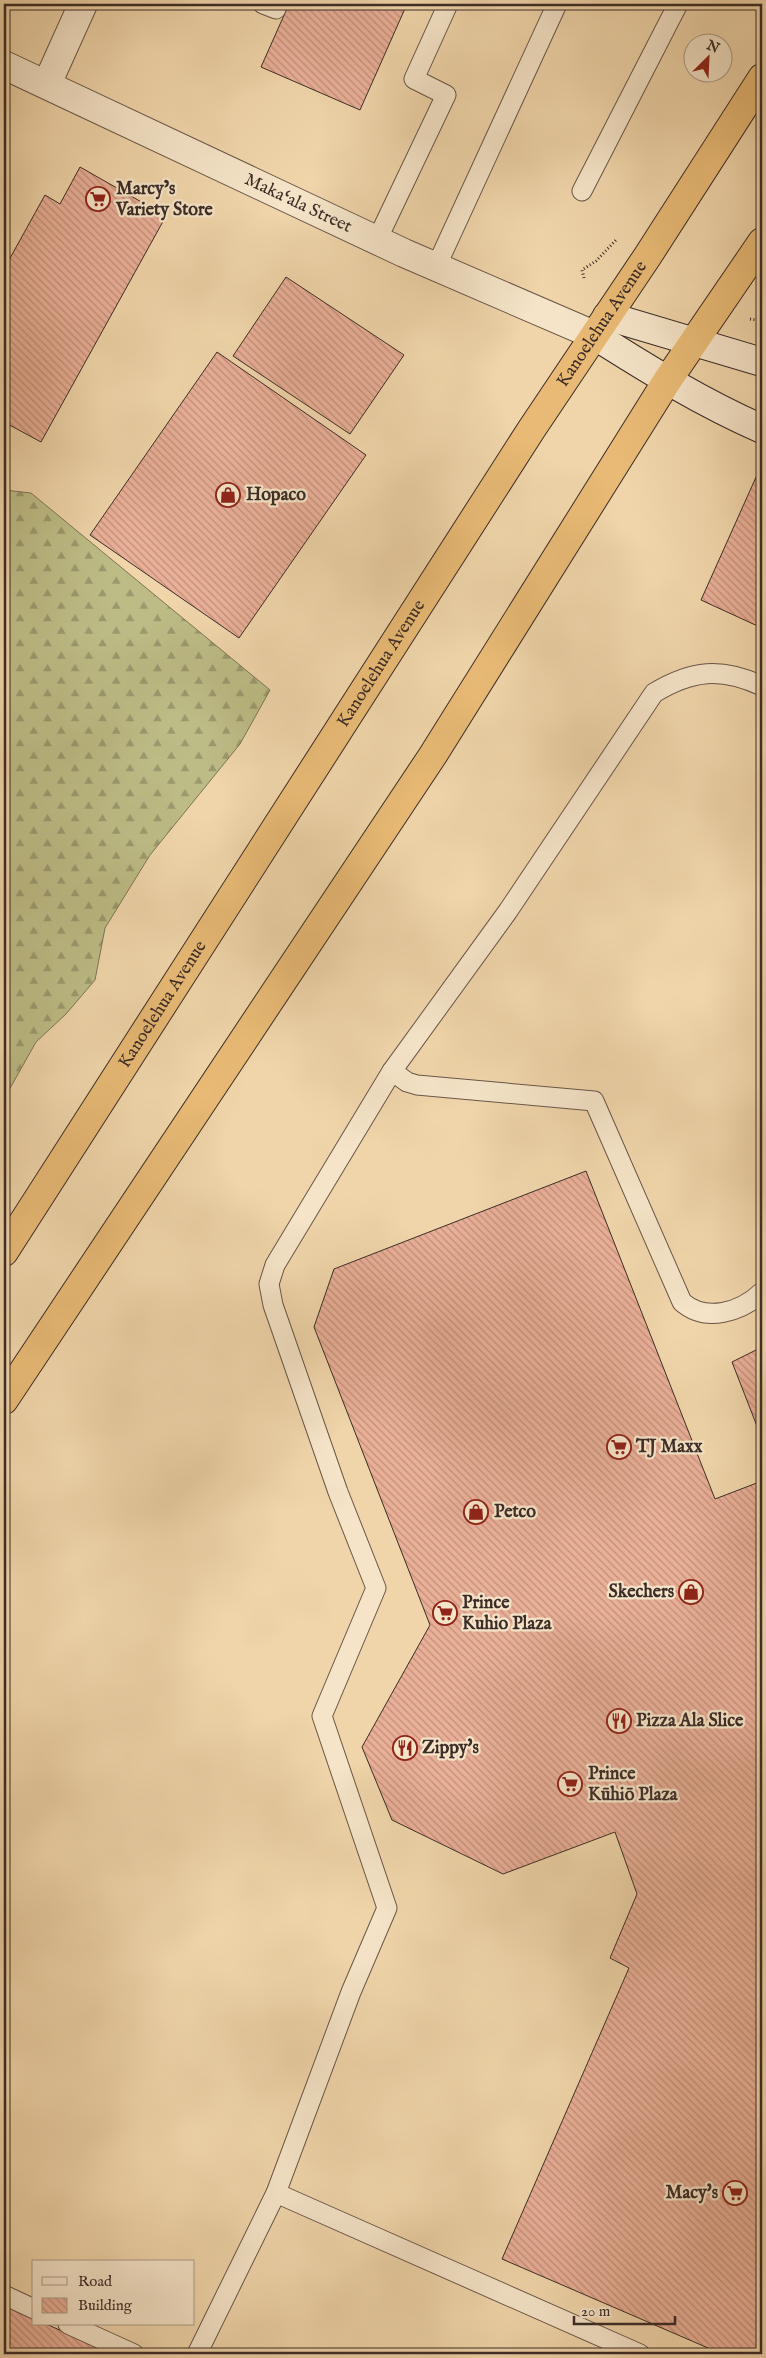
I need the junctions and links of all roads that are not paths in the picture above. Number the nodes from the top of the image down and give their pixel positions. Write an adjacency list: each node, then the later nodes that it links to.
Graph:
1 (83, 4): 7 (street)
2 (448, 4): 9 (lane)
3 (557, 4): 11 (lane)
4 (678, 4): 8 (lane)
5 (4, 65): 7 (street, Maka‘ala Street)
6 (762, 78): 12 (highway, Kanoelehua Avenue)
7 (47, 84): 9 (street, Maka‘ala Street)
8 (582, 191)
9 (377, 240): 11 (street, Maka‘ala Street)
10 (762, 242): 13 (highway)
11 (436, 267): 12 (street, Maka‘ala Street)
12 (600, 326): 13 (street); 15 (street); 19 (highway, Kanoelehua Avenue)
13 (694, 341): 14 (street); 15 (highway)
14 (762, 362)
15 (667, 381): 16 (street); 21 (highway)
16 (762, 429)
17 (762, 686): 18 (lane)
18 (392, 1071): 20 (lane); 22 (lane)
19 (4, 1252)
20 (762, 1292)
21 (4, 1400)
22 (276, 2193): 27 (lane); 28 (lane)
23 (4, 2295): 24 (lane)
24 (32, 2308)
25 (72, 2326): 26 (lane)
26 (134, 2354)
27 (197, 2354)
28 (640, 2354)

